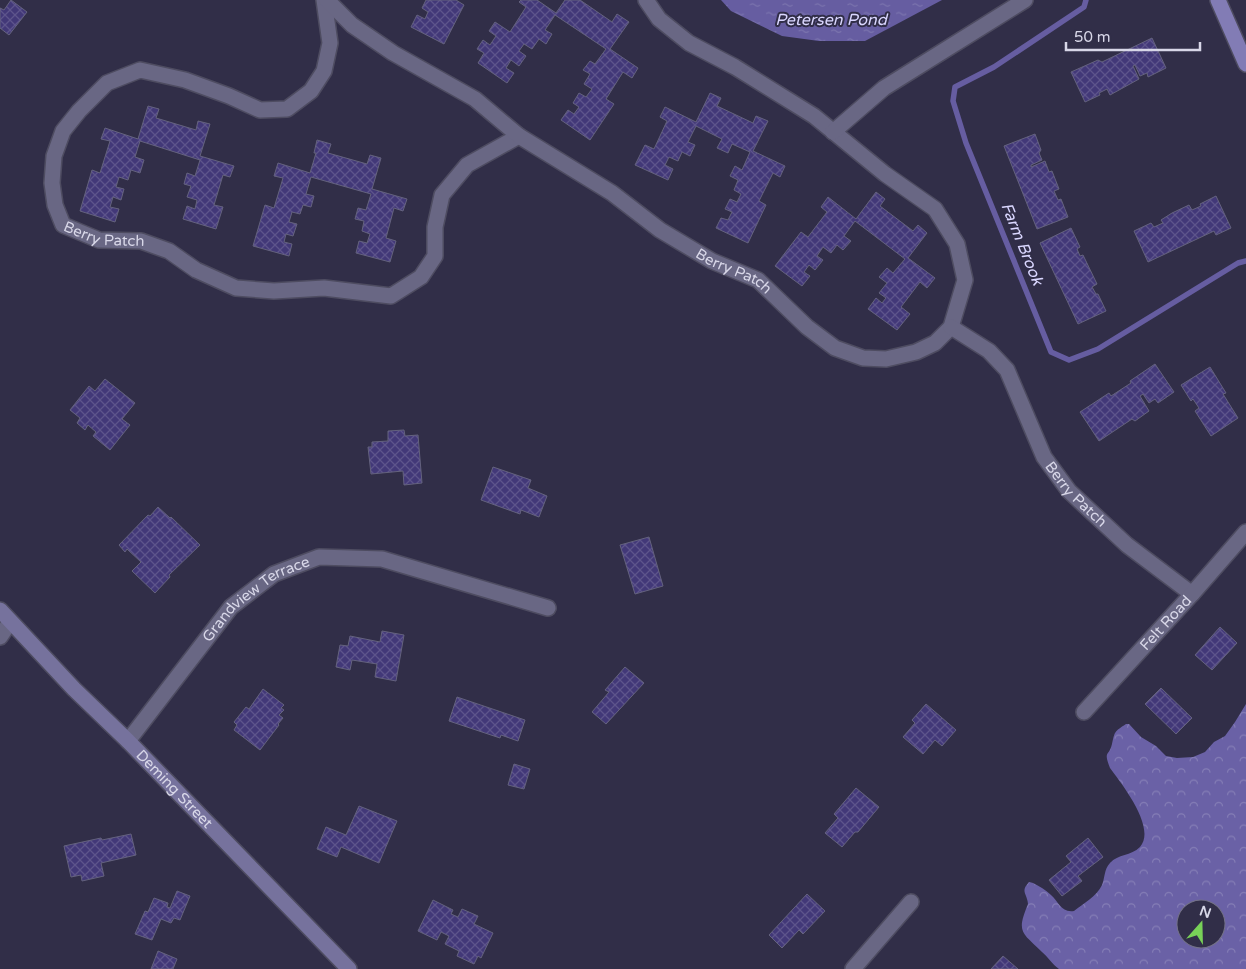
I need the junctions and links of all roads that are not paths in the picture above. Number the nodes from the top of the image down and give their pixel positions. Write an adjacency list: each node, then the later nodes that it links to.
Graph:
1 (325, 0): 7 (street, Berry Patch); 7 (street, Berry Patch)
2 (646, 0): 6 (street)
3 (1025, 0): 6 (street)
4 (1218, 0): 5 (main road)
5 (1246, 64)
6 (834, 132): 8 (street)
7 (519, 136): 8 (street, Berry Patch)
8 (951, 327): 10 (street, Berry Patch)
9 (1246, 532): 10 (street, Felt Road)
10 (1192, 594): 15 (street, Felt Road)
11 (548, 608): 16 (street, Grandview Terrace)
12 (0, 610): 13 (street, Deming Street)
13 (10, 622): 14 (street); 16 (street, Deming Street)
14 (0, 637)
15 (1084, 712)
16 (128, 740): 18 (street, Deming Street)
17 (911, 902): 19 (street)
18 (349, 969)
19 (853, 969)

